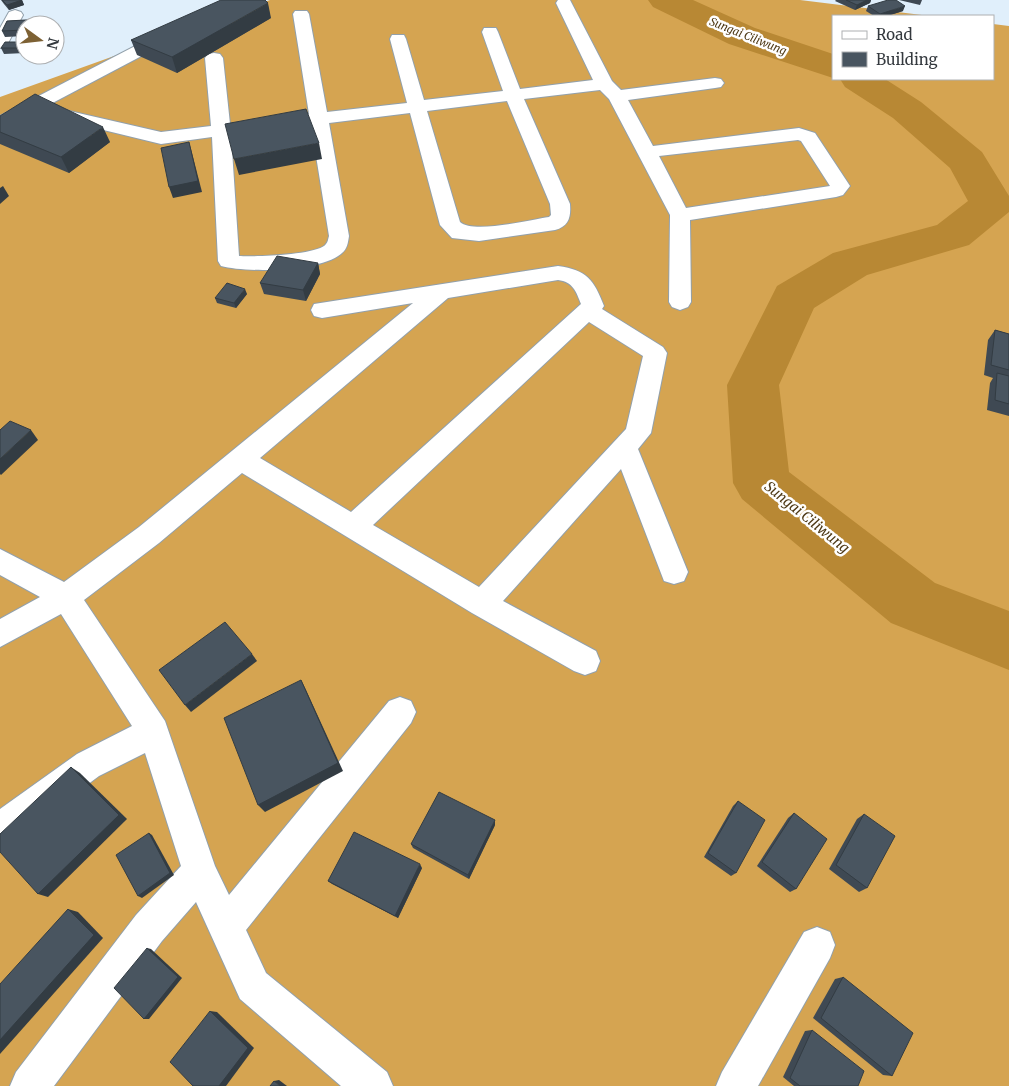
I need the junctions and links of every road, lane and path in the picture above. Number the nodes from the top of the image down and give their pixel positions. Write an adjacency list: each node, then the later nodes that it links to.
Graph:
1 (236, 0): 12 (street)
2 (564, 3): 10 (street)
3 (301, 14): 14 (street)
4 (15, 15): 7 (street)
5 (490, 32): 11 (street)
6 (398, 39): 13 (street)
7 (0, 43)
8 (214, 58): 16 (street)
9 (715, 83): 10 (street)
10 (611, 90): 11 (street); 17 (street)
11 (513, 95): 13 (street); 13 (street)
12 (30, 107): 15 (street); 16 (street)
13 (417, 107): 14 (street)
14 (320, 119): 16 (street); 16 (street)
15 (0, 123)
16 (221, 132)
17 (647, 152): 18 (street); 18 (street)
18 (680, 215): 20 (street)
19 (442, 291): 21 (street); 22 (street); 24 (street)
20 (680, 302)
21 (322, 310)
22 (588, 311): 23 (street); 25 (street)
23 (625, 448): 27 (street); 29 (street)
24 (241, 460): 25 (street); 28 (street)
25 (353, 527): 29 (street)
26 (0, 561): 28 (street)
27 (674, 572)
28 (66, 597): 30 (street); 33 (street)
29 (482, 604): 31 (street)
30 (0, 634)
31 (586, 661)
32 (400, 712): 36 (street)
33 (154, 732): 34 (street); 35 (street)
34 (0, 829)
35 (200, 870): 36 (street); 38 (street)
36 (226, 928): 39 (street)
37 (817, 945): 40 (street)
38 (30, 1086)
39 (373, 1086)
40 (736, 1086)

